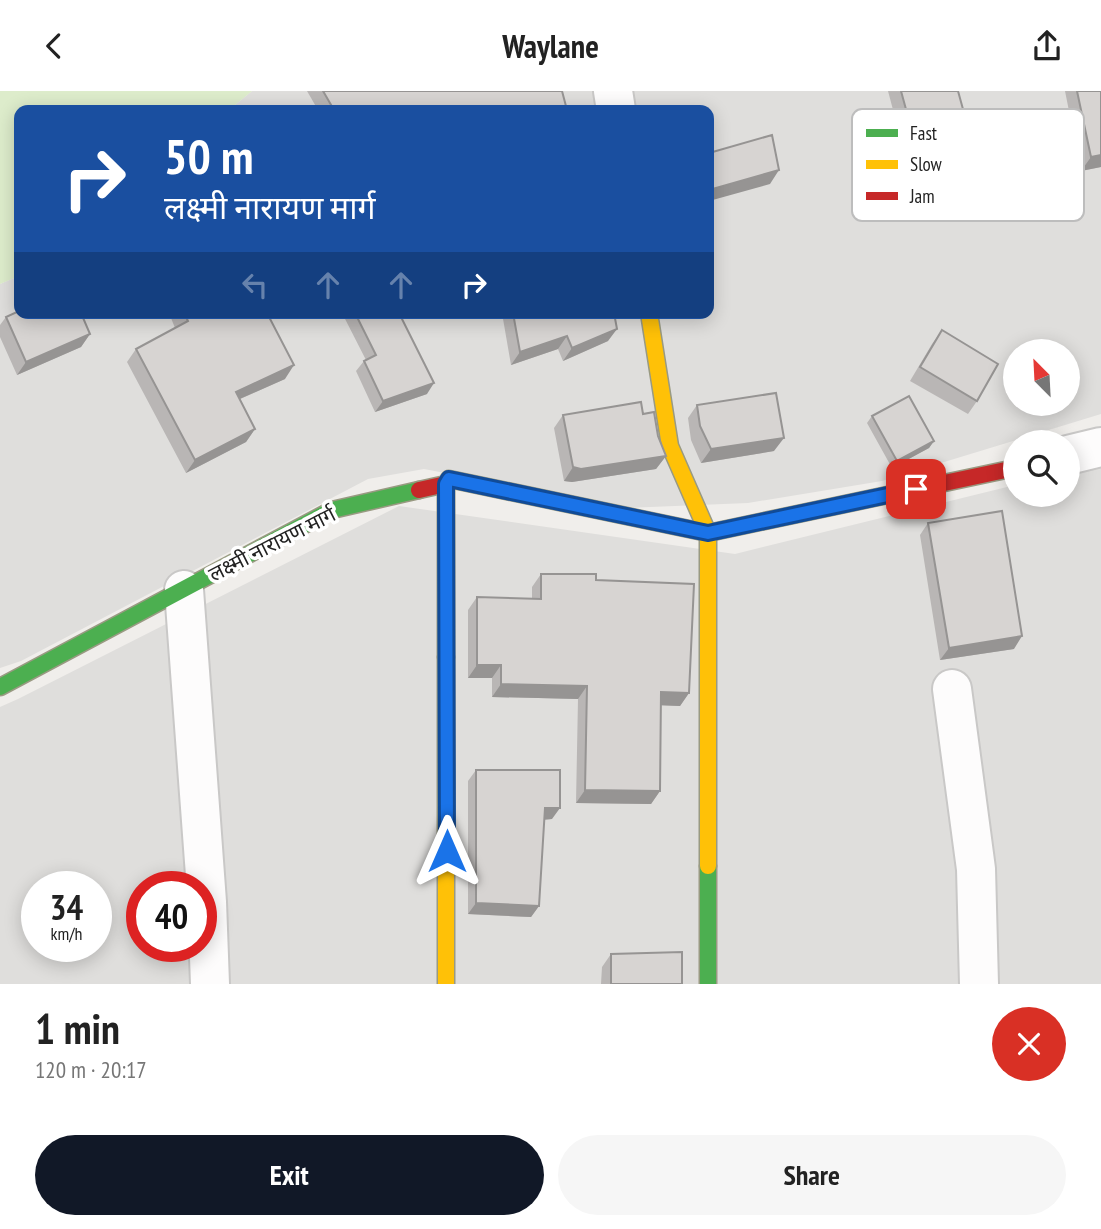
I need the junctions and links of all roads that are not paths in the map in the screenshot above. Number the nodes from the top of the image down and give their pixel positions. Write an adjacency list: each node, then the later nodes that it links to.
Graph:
1 (650, 319): 6 (street)
2 (1101, 447): 3 (street)
3 (1080, 452)
4 (1003, 471): 6 (street, लक्ष्मी नारायण मार्ग)
5 (446, 484): 6 (street, लक्ष्मी नारायण मार्ग); 7 (street, लक्ष्मी नारायण मार्ग); 11 (street)
6 (708, 533): 12 (street)
7 (184, 590): 8 (street, लक्ष्मी नारायण मार्ग); 10 (street)
8 (0, 687)
9 (952, 688): 13 (street)
10 (210, 984)
11 (446, 984)
12 (708, 984)
13 (979, 984)

